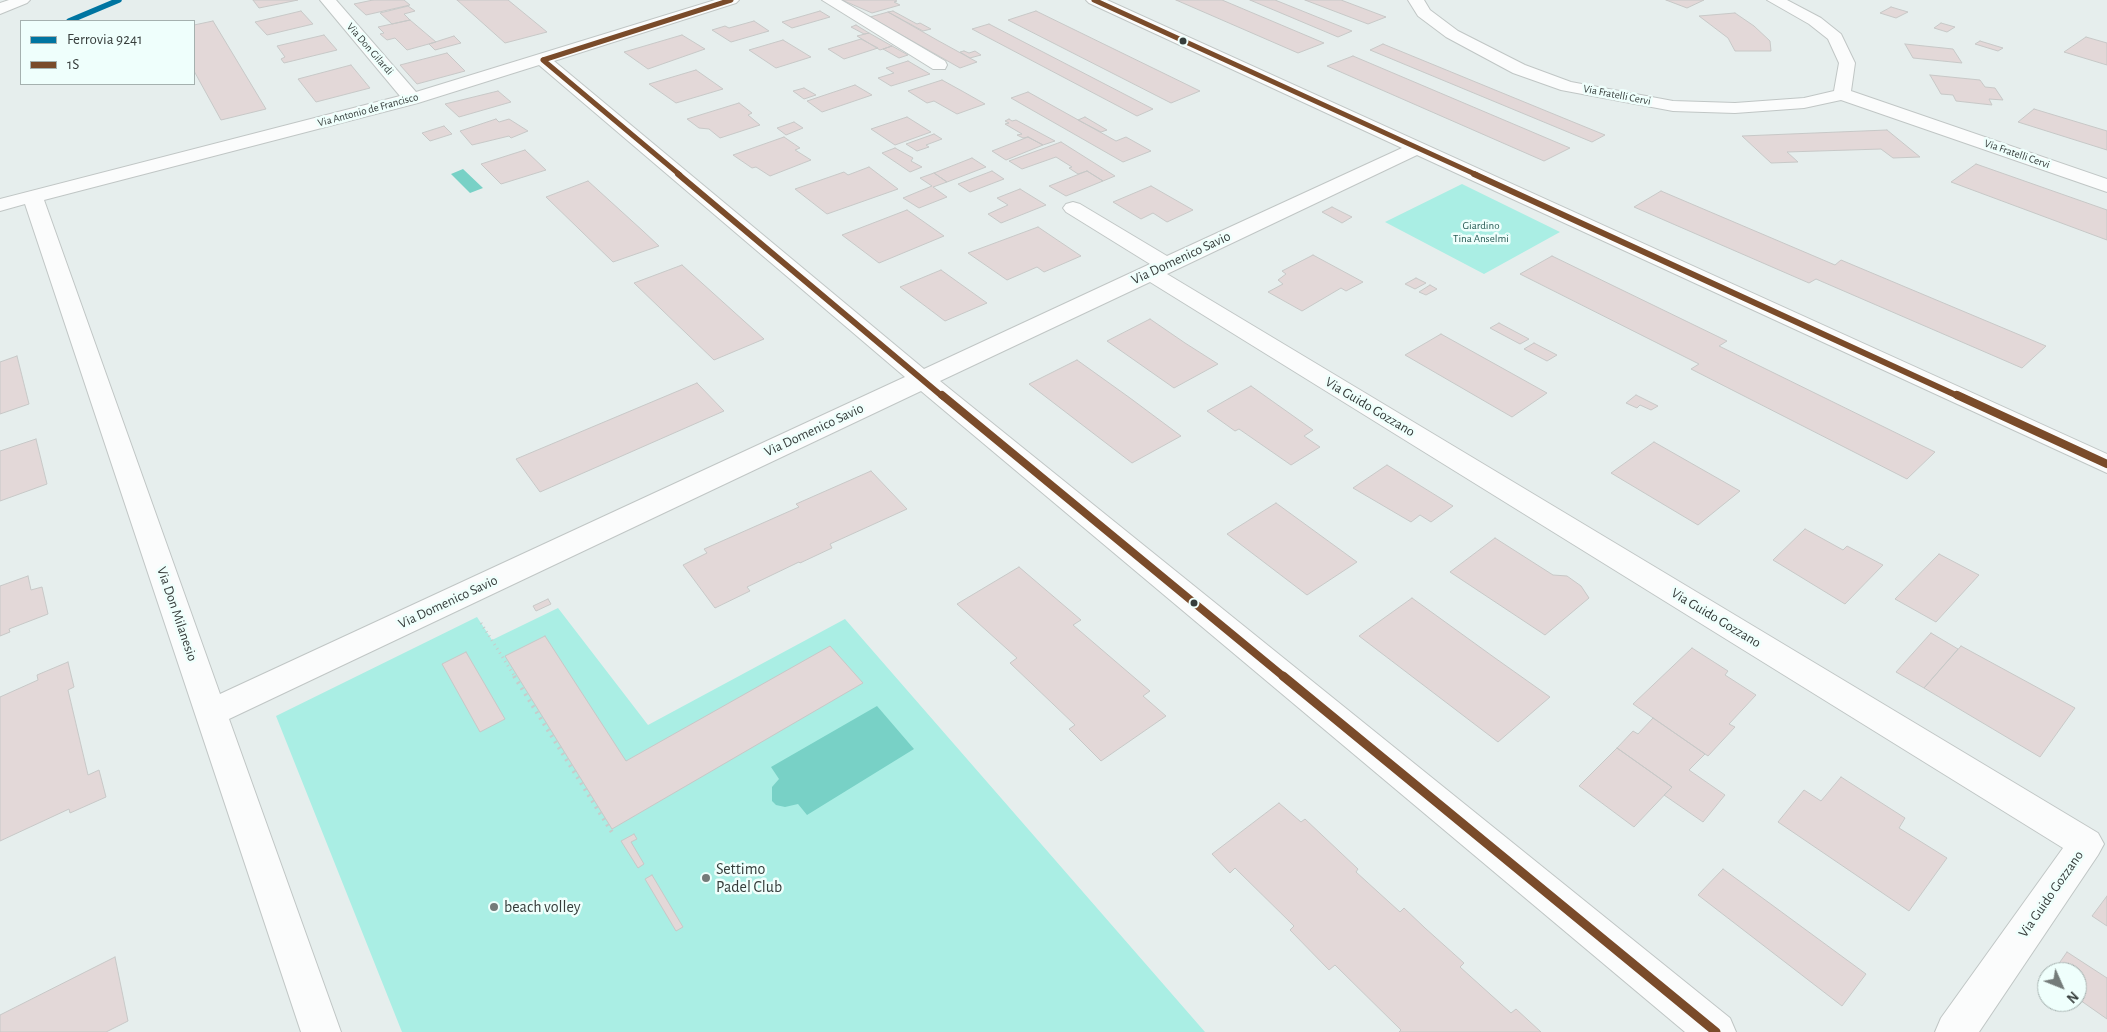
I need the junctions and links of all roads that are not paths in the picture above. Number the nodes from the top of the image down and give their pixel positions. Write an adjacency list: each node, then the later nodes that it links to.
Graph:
1 (22, 0): 8 (street)
2 (328, 0): 12 (street, Via Don Gilardi)
3 (731, 0): 9 (street, Via Antonio de Francisco)
4 (830, 0): 10 (street)
5 (1094, 0): 13 (street)
6 (1416, 0): 11 (street, Via Fratelli Cervi)
7 (1775, 0): 11 (street)
8 (0, 9)
9 (543, 60): 12 (street, Via Antonio de Francisco); 19 (street)
10 (939, 65)
11 (1842, 94): 14 (street, Via Fratelli Cervi)
12 (412, 98): 15 (street, Via Antonio de Francisco)
13 (1417, 148): 18 (street, Via Domenico Savio); 20 (street)
14 (2107, 186)
15 (33, 197): 16 (street, Via Antonio de Francisco); 21 (street, Via Don Milanesio)
16 (0, 205)
17 (1073, 208): 18 (street)
18 (1158, 269): 19 (street, Via Domenico Savio); 24 (street, Via Guido Gozzano)
19 (922, 379): 21 (street, Via Domenico Savio); 23 (street)
20 (2107, 464)
21 (211, 713): 22 (street, Via Don Milanesio)
22 (321, 1032)
23 (1716, 1032)
24 (1955, 1032)

